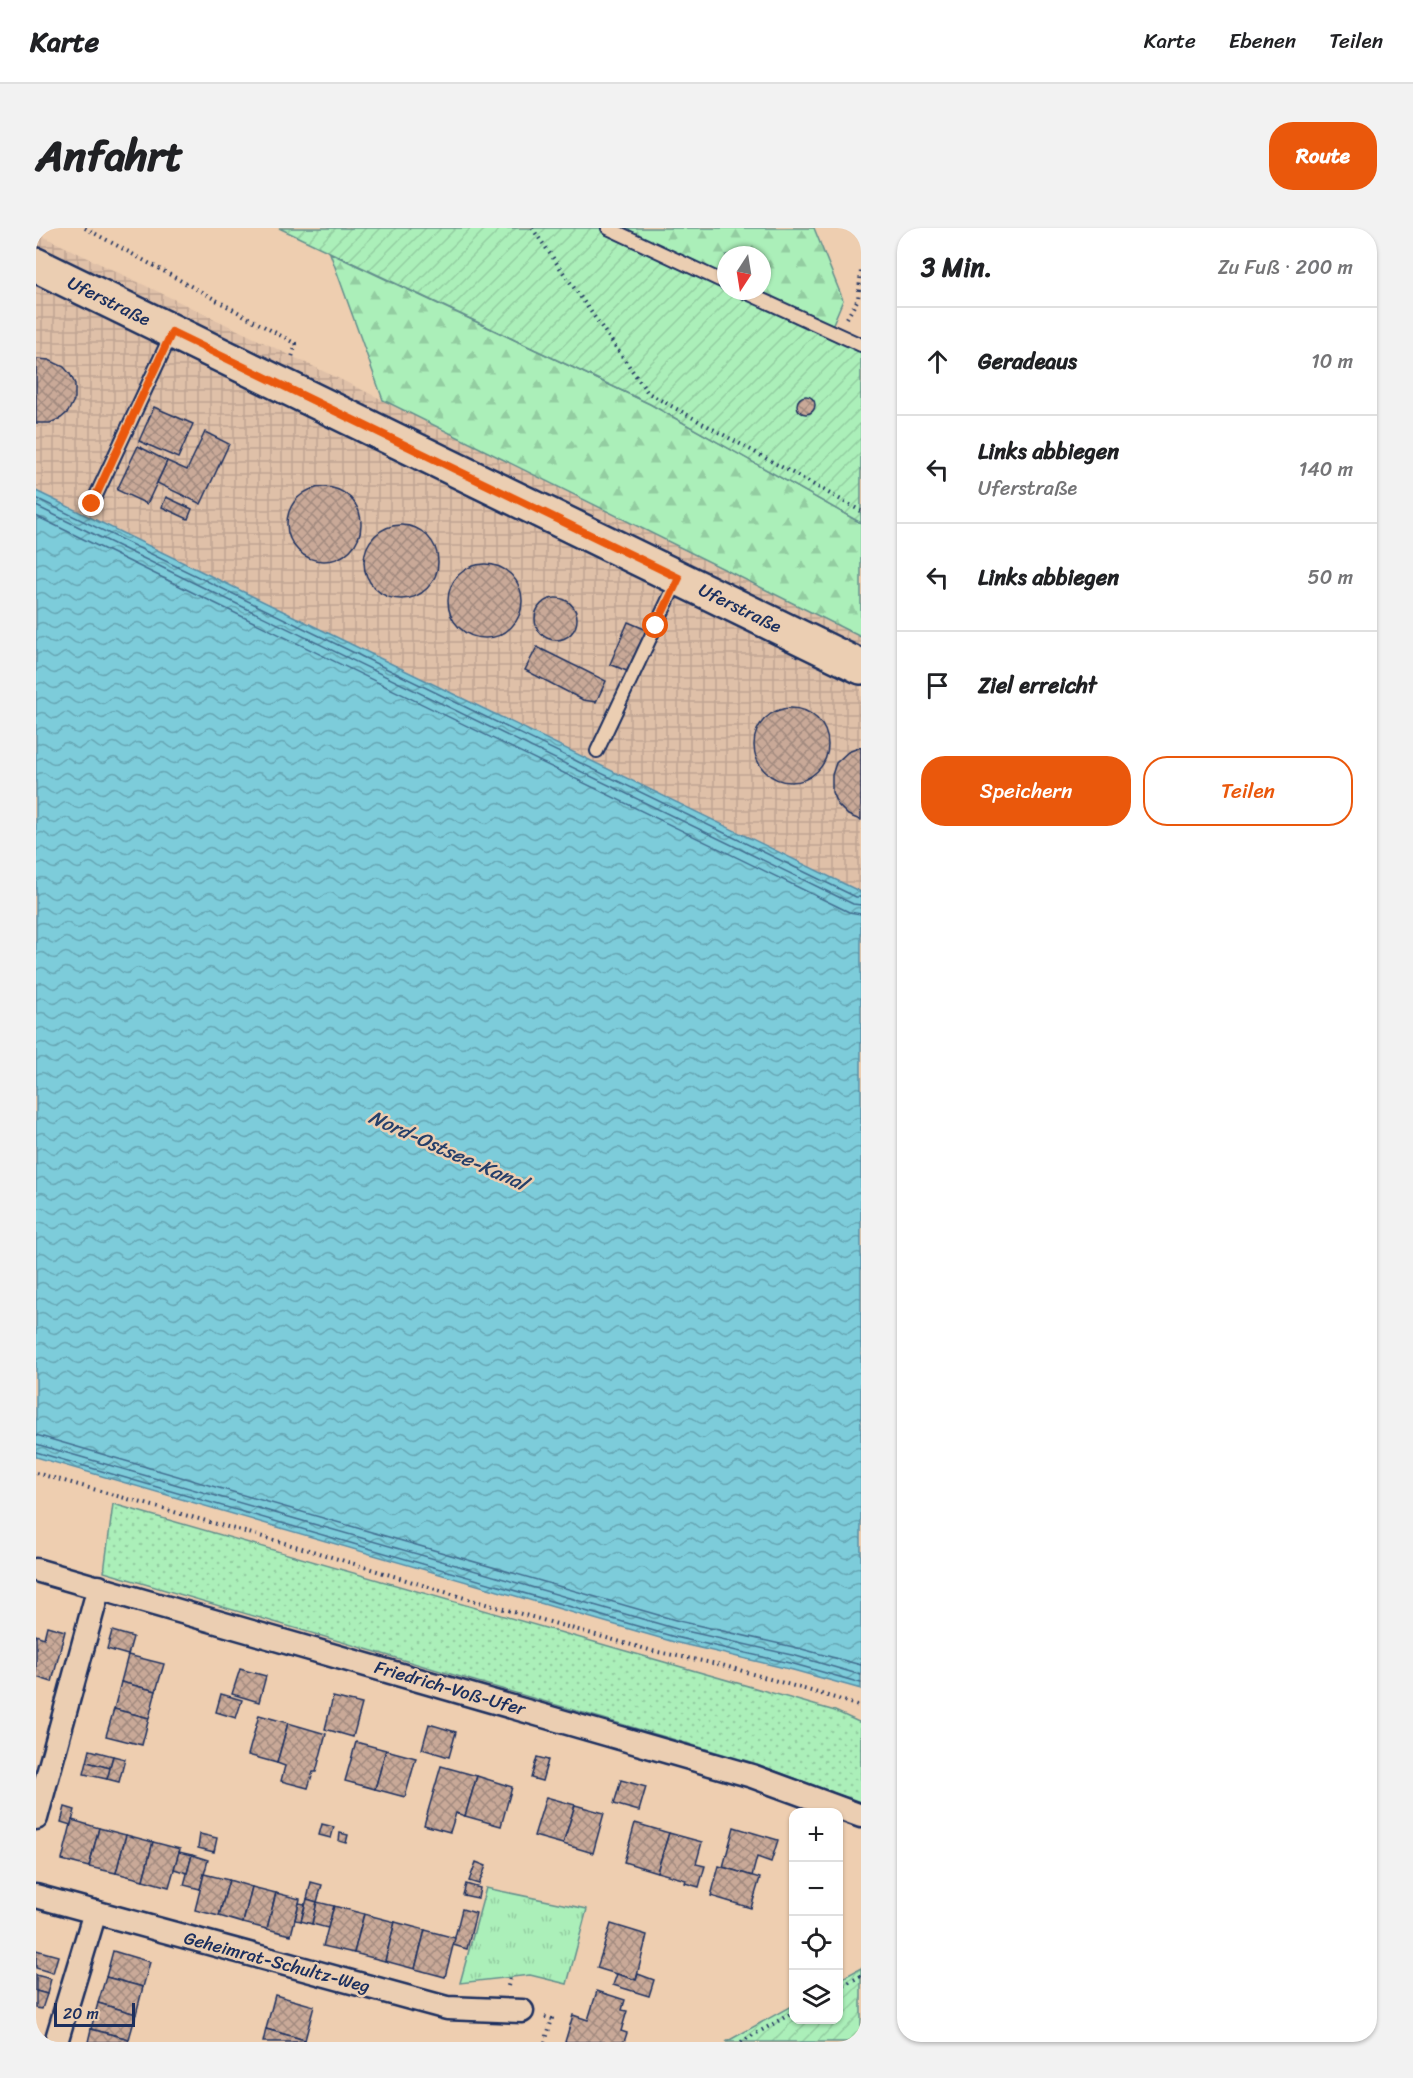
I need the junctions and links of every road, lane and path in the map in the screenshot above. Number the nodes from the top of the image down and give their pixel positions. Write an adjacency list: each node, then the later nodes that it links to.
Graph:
1 (85, 228): 11 (path)
2 (532, 228): 13 (path)
3 (609, 228): 6 (lane)
4 (36, 265): 8 (street, Uferstraße)
5 (861, 270): 9 (path)
6 (717, 279)
7 (763, 300): 9 (lane)
8 (172, 332): 11 (street, Uferstraße); 12 (lane)
9 (839, 335): 10 (lane)
10 (861, 345)
11 (282, 386): 14 (street, Uferstraße)
12 (92, 504)
13 (861, 511)
14 (679, 578): 15 (street, Uferstraße); 16 (lane)
15 (861, 667)
16 (597, 751)
17 (36, 1473): 20 (path)
18 (36, 1570): 19 (street, Friedrich-Voß-Ufer)
19 (99, 1587): 21 (street, Friedrich-Voß-Ufer); 22 (street)
20 (861, 1707)
21 (861, 1816)
22 (36, 1818)
23 (36, 1896): 24 (street, Geheimrat-Schultz-Weg)
24 (95, 1912): 27 (street, Geheimrat-Schultz-Weg); 29 (street)
25 (861, 1976): 26 (path)
26 (843, 1985)
27 (522, 2011)
28 (789, 2015): 30 (path)
29 (56, 2042)
30 (741, 2042)

